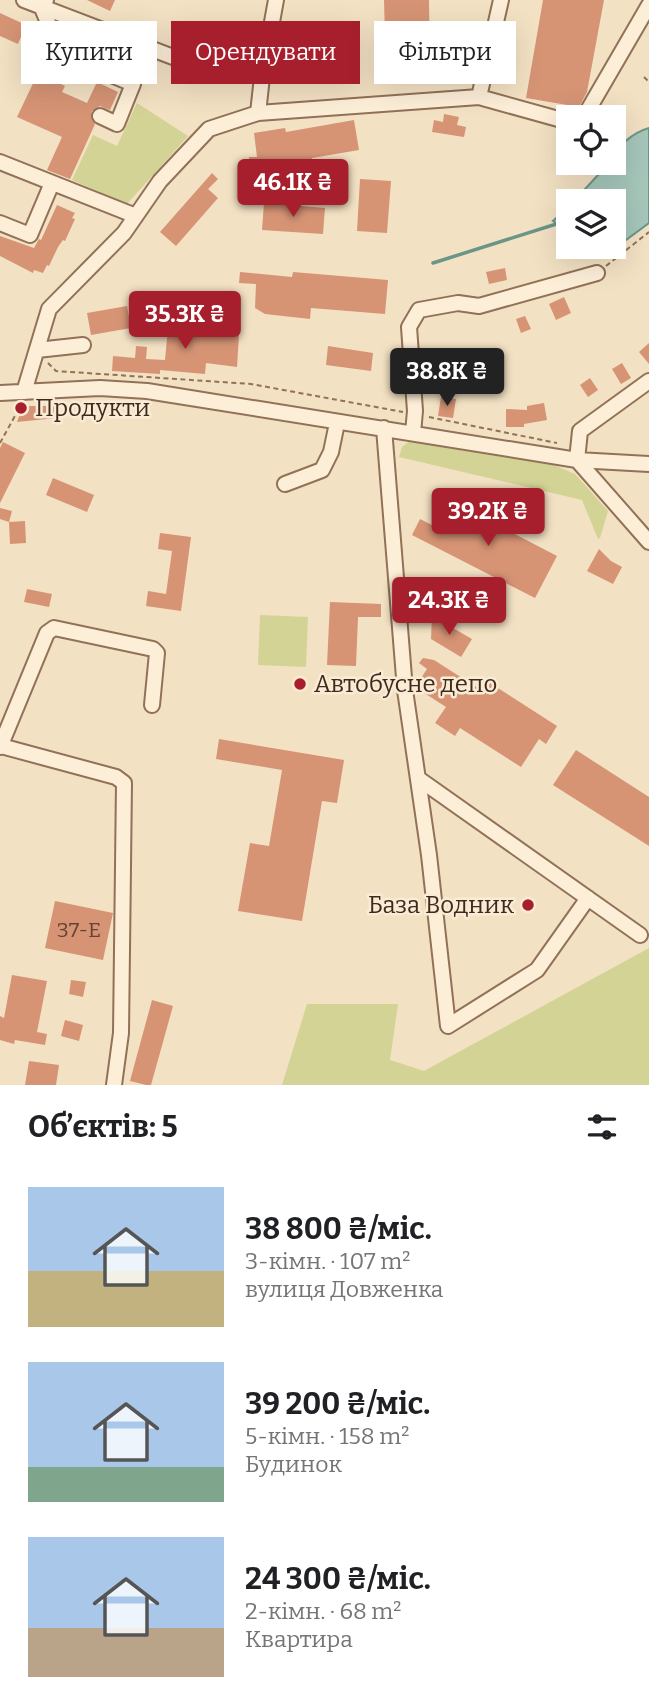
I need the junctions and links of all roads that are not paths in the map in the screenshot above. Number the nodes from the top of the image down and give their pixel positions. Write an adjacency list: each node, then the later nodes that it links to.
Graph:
1 (24, 0): 4 (street)
2 (276, 0): 9 (street)
3 (501, 0): 7 (street)
4 (44, 4): 6 (street); 10 (street)
5 (649, 5): 8 (street)
6 (171, 55)
7 (479, 97): 9 (street); 11 (street)
8 (591, 105)
9 (258, 113): 14 (street)
10 (100, 116)
11 (556, 118)
12 (0, 162): 13 (street)
13 (52, 183): 14 (street); 15 (street)
14 (136, 216): 18 (street)
15 (0, 223)
16 (597, 273): 26 (street)
17 (83, 345): 18 (street)
18 (37, 350): 21 (street)
19 (649, 381): 27 (street)
20 (61, 390): 21 (street); 23 (street); 24 (street)
21 (26, 392): 22 (street)
22 (0, 393)
23 (61, 406)
24 (337, 423): 25 (street); 29 (street)
25 (384, 428): 26 (street); 33 (street)
26 (413, 433): 27 (street)
27 (578, 455): 28 (street); 30 (street)
28 (649, 464)
29 (285, 484)
30 (649, 542)
31 (152, 705): 32 (street)
32 (0, 746): 36 (street)
33 (419, 779): 34 (street); 34 (street)
34 (588, 898): 35 (street)
35 (640, 935)
36 (114, 1085)

